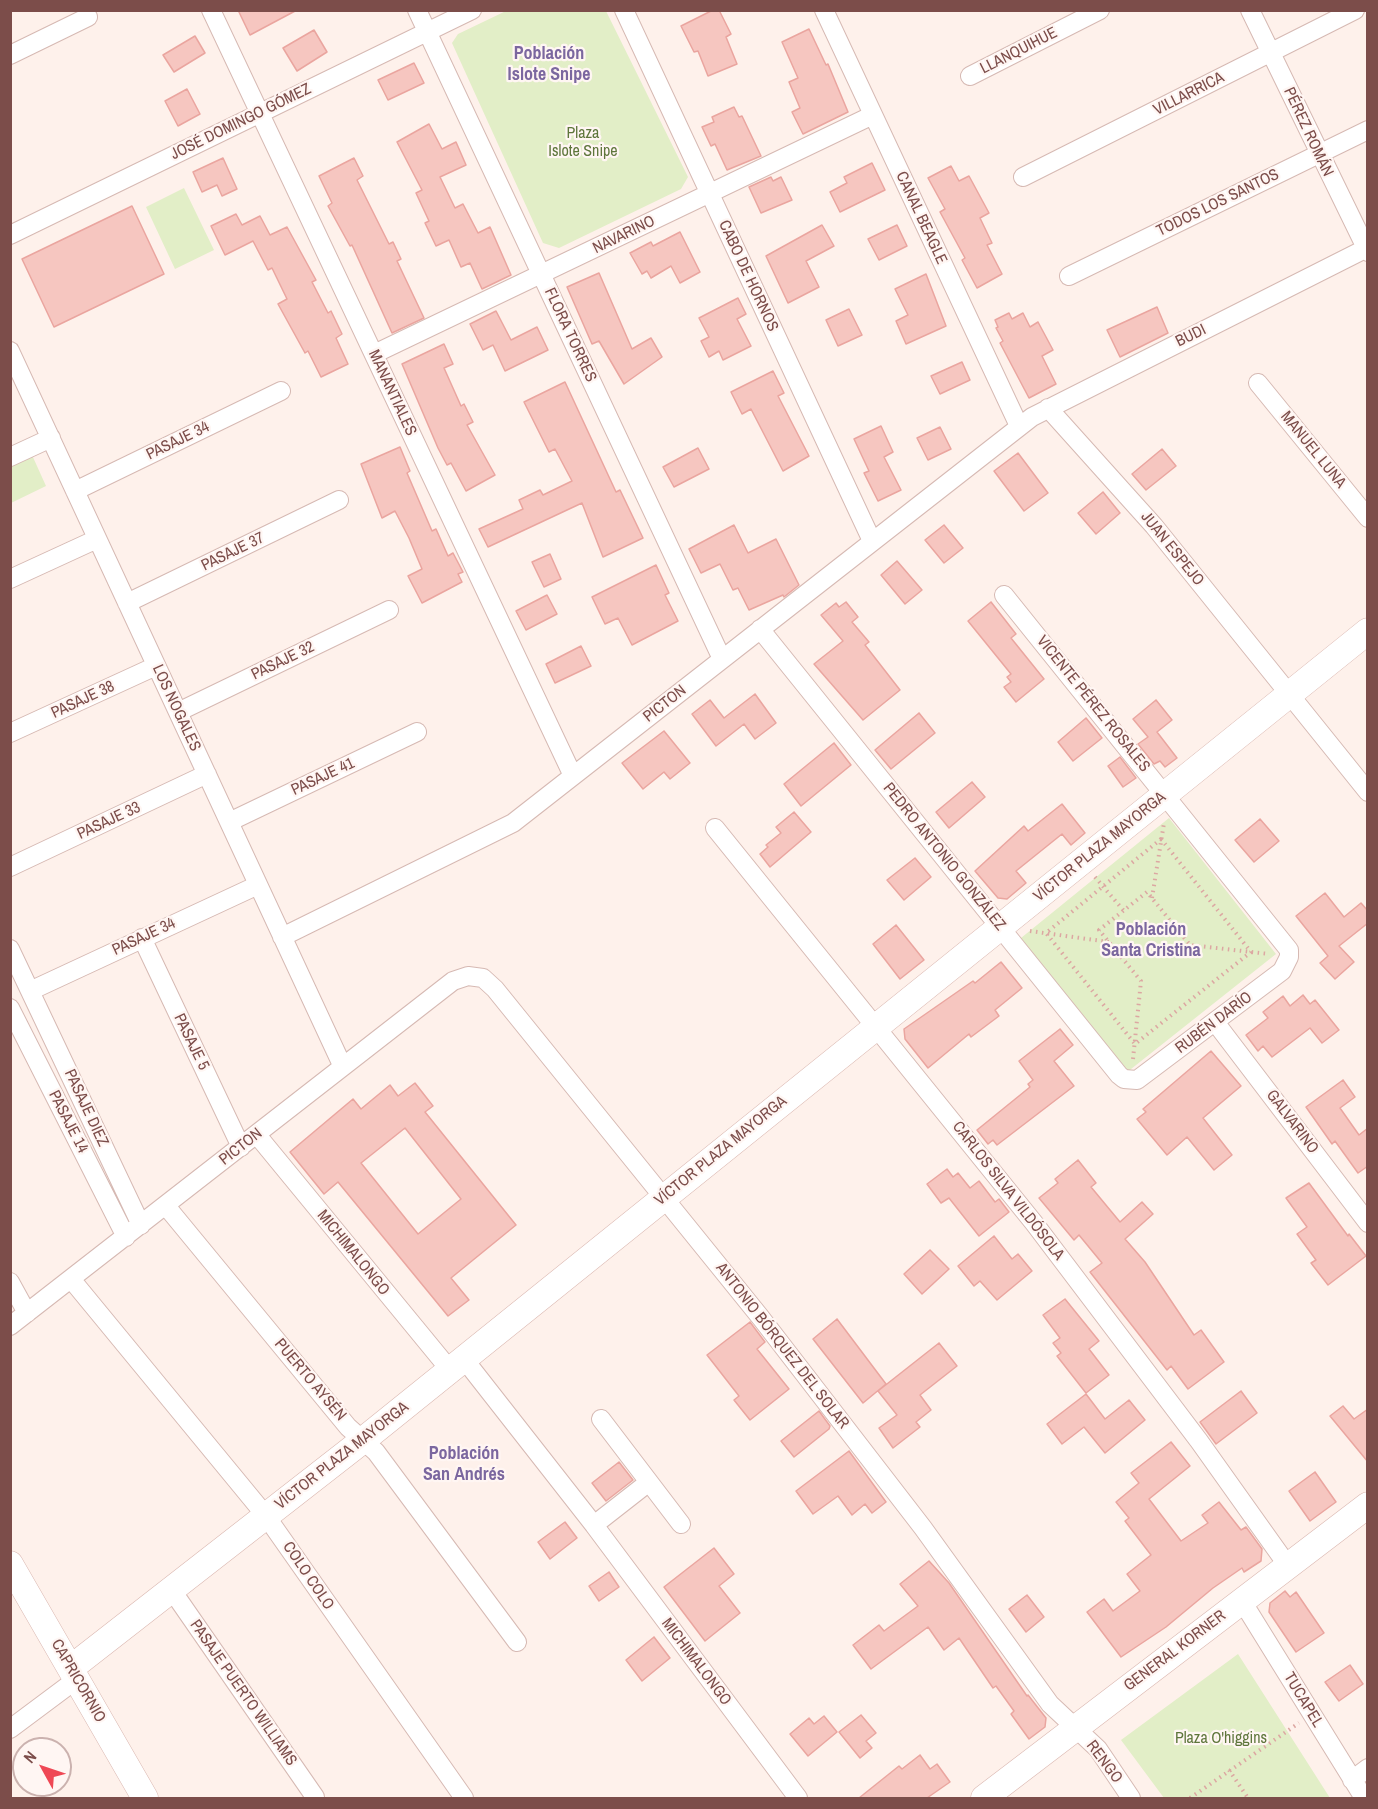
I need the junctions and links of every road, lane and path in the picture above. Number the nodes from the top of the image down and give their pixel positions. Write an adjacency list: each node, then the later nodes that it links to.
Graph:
1 (211, 10): 14 (street, MANANTIALES)
2 (417, 10): 10 (street, FLORA TORRES)
3 (472, 10): 10 (street, JOSÉ DOMINGO GÓMEZ)
4 (624, 10): 19 (street, CABO DE HORNOS)
5 (824, 10): 15 (street, CANAL BEAGLE)
6 (1100, 10): 13 (street, LLANQUIHUE)
7 (1251, 10): 11 (street, PÉREZ ROMÁN)
8 (1355, 10): 11 (street, VILLARRICA)
9 (88, 17): 12 (street)
10 (427, 32): 14 (street, JOSÉ DOMINGO GÓMEZ); 22 (street, FLORA TORRES)
11 (1271, 53): 17 (street, PÉREZ ROMÁN); 18 (street, VILLARRICA)
12 (10, 55)
13 (970, 76)
14 (259, 113): 20 (street, JOSÉ DOMINGO GÓMEZ); 25 (street, MANANTIALES)
15 (873, 115): 19 (street, NAVARINO); 29 (street, CANAL BEAGLE)
16 (1368, 130): 17 (street, TODOS LOS SANTOS)
17 (1319, 154): 21 (street, PÉREZ ROMÁN); 23 (street, TODOS LOS SANTOS)
18 (1023, 177)
19 (710, 194): 22 (street, NAVARINO); 36 (street, CABO DE HORNOS)
20 (10, 235)
21 (1366, 250): 28 (street, BUDI)
22 (542, 275): 25 (street, NAVARINO); 43 (street, FLORA TORRES)
23 (1069, 276)
24 (10, 351): 30 (street, LOS NOGALES)
25 (374, 354): 50 (street, MANANTIALES)
26 (1258, 382): 34 (street, MANUEL LUNA)
27 (281, 391): 32 (street, PASAJE 34)
28 (1048, 408): 29 (street, BUDI); 45 (street, JUAN ESPEJO)
29 (1019, 426): 36 (street, PICTON)
30 (51, 438): 31 (street); 32 (street, LOS NOGALES)
31 (10, 457)
32 (75, 490): 35 (street, LOS NOGALES)
33 (339, 500): 39 (street, PASAJE 37)
34 (1368, 518)
35 (97, 538): 37 (street); 39 (street, LOS NOGALES)
36 (873, 541): 41 (street, PICTON)
37 (10, 579)
38 (1004, 595): 52 (street, VICENTE PÉREZ ROSALES)
39 (127, 603): 44 (street, LOS NOGALES)
40 (389, 610): 46 (street, PASAJE 32)
41 (760, 629): 43 (street, PICTON); 62 (street, PEDRO ANTONIO GONZÁLEZ)
42 (1368, 631): 45 (street, VÍCTOR PLAZA MAYORGA)
43 (722, 659): 50 (street, PICTON)
44 (156, 666): 46 (street, LOS NOGALES); 48 (street, PASAJE 38)
45 (1288, 695): 51 (street, JUAN ESPEJO); 52 (street, VÍCTOR PLAZA MAYORGA)
46 (178, 712): 49 (street, LOS NOGALES)
47 (417, 732): 53 (street, PASAJE 41)
48 (10, 733)
49 (207, 774): 53 (street, LOS NOGALES); 56 (street, PASAJE 33)
50 (573, 776): 64 (street, PICTON)
51 (1368, 792)
52 (1165, 805): 55 (path); 62 (street, VÍCTOR PLAZA MAYORGA); 69 (street, VICENTE PÉREZ ROSALES)
53 (229, 822): 58 (street, LOS NOGALES)
54 (715, 828): 74 (street, CARLOS SILVA VILDÓSOLA)
55 (1161, 839): 59 (path); 60 (path); 68 (path)
56 (10, 867)
57 (1092, 874): 59 (path)
58 (258, 885): 64 (street, LOS NOGALES); 65 (street, PASAJE 34)
59 (1103, 887): 61 (path); 63 (path)
60 (1152, 898): 61 (path); 68 (path)
61 (1124, 911): 66 (path)
62 (1011, 929): 63 (path); 74 (street, VÍCTOR PLAZA MAYORGA); 77 (street, PEDRO ANTONIO GONZÁLEZ)
63 (1046, 933): 66 (path); 75 (path)
64 (282, 937): 76 (street, LOS NOGALES)
65 (141, 938): 71 (street, PASAJE 34); 79 (street, PASAJE 5)
66 (1109, 942): 75 (path)
67 (10, 950): 71 (street)
68 (1251, 952): 69 (path); 75 (path)
69 (1289, 957): 73 (street, RUBÉN DARÍO)
70 (476, 976): 76 (street, PICTON); 80 (street, ANTONIO BÓRQUEZ DEL SOLAR)
71 (30, 991): 83 (street, PASAJE DIEZ)
72 (10, 1008): 84 (street, PASAJE 14)
73 (1215, 1022): 77 (street, RUBÉN DARÍO); 82 (street, GALVARINO)
74 (876, 1027): 80 (street, VÍCTOR PLAZA MAYORGA); 98 (street, CARLOS SILVA VILDÓSOLA)
75 (1135, 1044): 77 (path)
76 (342, 1065): 78 (street, PICTON)
77 (1131, 1081)
78 (257, 1135): 79 (street, PICTON); 89 (street, MICHIMALONGO)
79 (241, 1147): 81 (street, PICTON)
80 (663, 1197): 89 (street, VÍCTOR PLAZA MAYORGA); 104 (street, ANTONIO BÓRQUEZ DEL SOLAR)
81 (166, 1206): 83 (street, PICTON); 91 (street, PUERTO AYSÉN)
82 (1368, 1223)
83 (141, 1225): 84 (street, PICTON)
84 (126, 1237): 85 (street, PICTON)
85 (71, 1280): 87 (street, PICTON); 94 (street, COLO COLO)
86 (10, 1282): 87 (street)
87 (27, 1313): 88 (street, PICTON)
88 (10, 1326)
89 (457, 1365): 91 (street, VÍCTOR PLAZA MAYORGA); 96 (street, MICHIMALONGO)
90 (601, 1419): 92 (street)
91 (362, 1441): 94 (street, VÍCTOR PLAZA MAYORGA); 101 (street, PUERTO AYSÉN)
92 (649, 1482): 95 (street); 96 (street)
93 (1368, 1505): 98 (street, GENERAL KORNER)
94 (266, 1516): 99 (street, VÍCTOR PLAZA MAYORGA); 111 (street, COLO COLO)
95 (681, 1524)
96 (594, 1526): 112 (street, MICHIMALONGO)
97 (10, 1564): 102 (street, CAPRICORNIO)
98 (1288, 1566): 100 (street, GENERAL KORNER)
99 (171, 1589): 102 (street, VÍCTOR PLAZA MAYORGA); 109 (street, PASAJE PUERTO WILLIAMS)
100 (1242, 1601): 103 (street, TUCAPEL); 104 (street, GENERAL KORNER)
101 (517, 1642)
102 (74, 1673): 105 (street); 110 (street, CAPRICORNIO)
103 (1312, 1714): 107 (path); 108 (street, TUCAPEL)
104 (1075, 1727): 113 (street, GENERAL KORNER); 114 (street, RENGO)
105 (10, 1729)
106 (1368, 1768): 108 (street)
107 (1229, 1770): 115 (path); 116 (path)
108 (1352, 1780): 117 (street, TUCAPEL)
109 (315, 1797)
110 (146, 1798)
111 (464, 1798)
112 (798, 1798)
113 (984, 1798)
114 (1131, 1798)
115 (1190, 1798)
116 (1248, 1798)
117 (1364, 1798)

